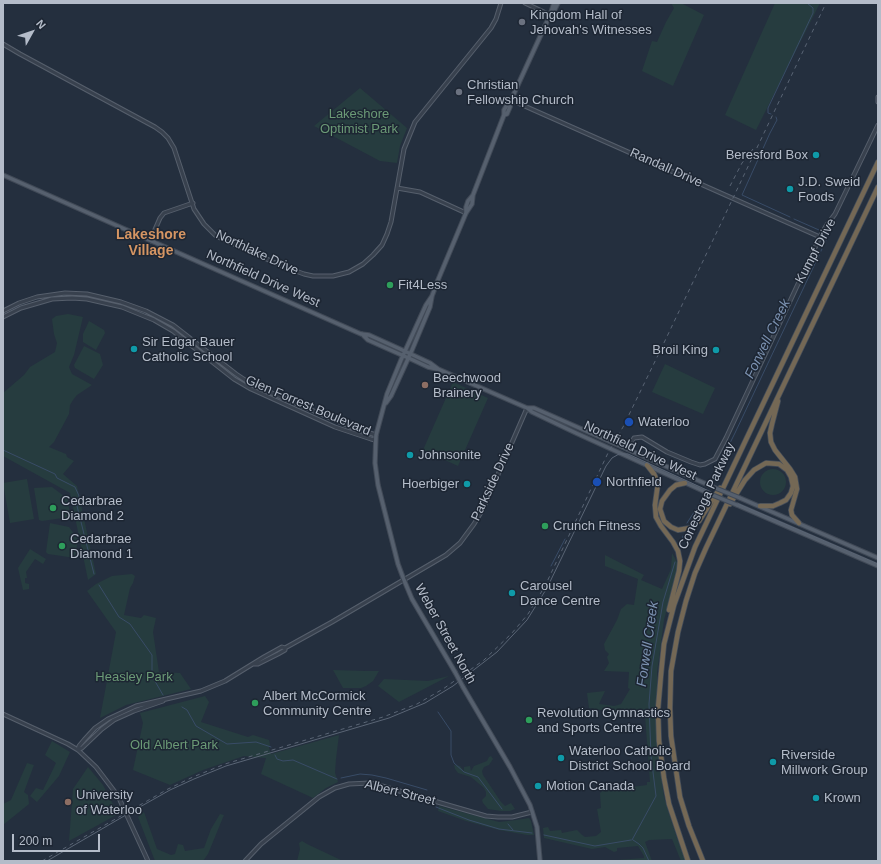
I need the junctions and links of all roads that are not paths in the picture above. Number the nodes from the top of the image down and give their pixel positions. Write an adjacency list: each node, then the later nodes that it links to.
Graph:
1 (501, 3): 14 (street, Northlake Drive)
2 (525, 3): 5 (street)
3 (554, 3): 5 (main road, Weber Street North)
4 (558, 3): 5 (main road, Weber Street North)
5 (550, 15): 8 (main road, Weber Street North)
6 (3, 44): 15 (street, Northlake Drive)
7 (878, 97): 9 (street)
8 (511, 100): 16 (main road, Weber Street North); 17 (street, Randall Drive)
9 (878, 102)
10 (878, 125): 17 (street, Kumpf Drive)
11 (878, 162): 41 (highway, Conestoga Parkway)
12 (3, 175): 18 (main road, Northfield Drive West)
13 (878, 187): 32 (highway, Conestoga Parkway)
14 (397, 188): 15 (street, Northlake Drive); 16 (street)
15 (193, 203): 18 (street)
16 (466, 212): 19 (main road, Weber Street North)
17 (820, 237): 40 (street, Kumpf Drive)
18 (150, 241): 25 (main road, Northfield Drive West)
19 (432, 296): 27 (main road, Weber Street North); 28 (main road, Weber Street North)
20 (124, 303): 21 (street); 22 (street, Glen Forrest Boulevard); 24 (street, Glen Forrest Boulevard)
21 (122, 307): 23 (street, Glen Forrest Boulevard); 26 (street, Glen Forrest Boulevard)
22 (3, 311)
23 (3, 317)
24 (182, 332): 26 (street); 37 (street, Glen Forrest Boulevard)
25 (361, 334): 27 (main road, Northfield Drive West); 29 (main road, Northfield Drive West)
26 (179, 336): 37 (street, Glen Forrest Boulevard)
27 (405, 351): 28 (main road, Northfield Drive West); 29 (main road, Weber Street North)
28 (410, 354): 30 (main road, Weber Street North); 31 (main road, Northfield Drive West)
29 (403, 356): 30 (main road, Northfield Drive West); 33 (main road, Weber Street North)
30 (409, 358): 31 (main road, Northfield Drive West); 33 (main road, Weber Street North)
31 (438, 369): 34 (main road, Northfield Drive West)
32 (781, 388): 45 (highway); 46 (highway, Conestoga Parkway)
33 (385, 404): 37 (main road, Weber Street North)
34 (527, 408): 35 (main road, Northfield Drive West); 36 (main road, Northfield Drive West); 49 (street, Parkside Drive)
35 (570, 424): 36 (main road); 38 (main road, Northfield Drive West)
36 (571, 431): 39 (main road, Northfield Drive West)
37 (376, 438): 49 (main road, Weber Street North)
38 (606, 439): 39 (main road); 40 (main road, Northfield Drive West)
39 (603, 445): 42 (main road, Northfield Drive West)
40 (627, 448): 44 (main road, Northfield Drive West, bridge)
41 (734, 464): 43 (highway); 50 (highway, Conestoga Parkway)
42 (647, 465): 43 (main road, Northfield Drive West); 50 (highway)
43 (685, 483): 48 (main road, Northfield Drive West, bridge)
44 (760, 506): 45 (main road, Northfield Drive West); 46 (highway)
45 (799, 523): 47 (main road, Northfield Drive West)
46 (716, 526): 58 (highway, Conestoga Parkway)
47 (878, 558)
48 (878, 566)
49 (404, 580): 52 (street, Parkside Drive); 53 (main road, Weber Street North, bridge)
50 (667, 632): 57 (highway, Conestoga Parkway)
51 (3, 714): 52 (street)
52 (78, 750): 54 (street)
53 (532, 812): 55 (street, Albert Street); 56 (main road, Weber Street North)
54 (148, 861)
55 (246, 861)
56 (540, 861)
57 (688, 861)
58 (703, 861)

